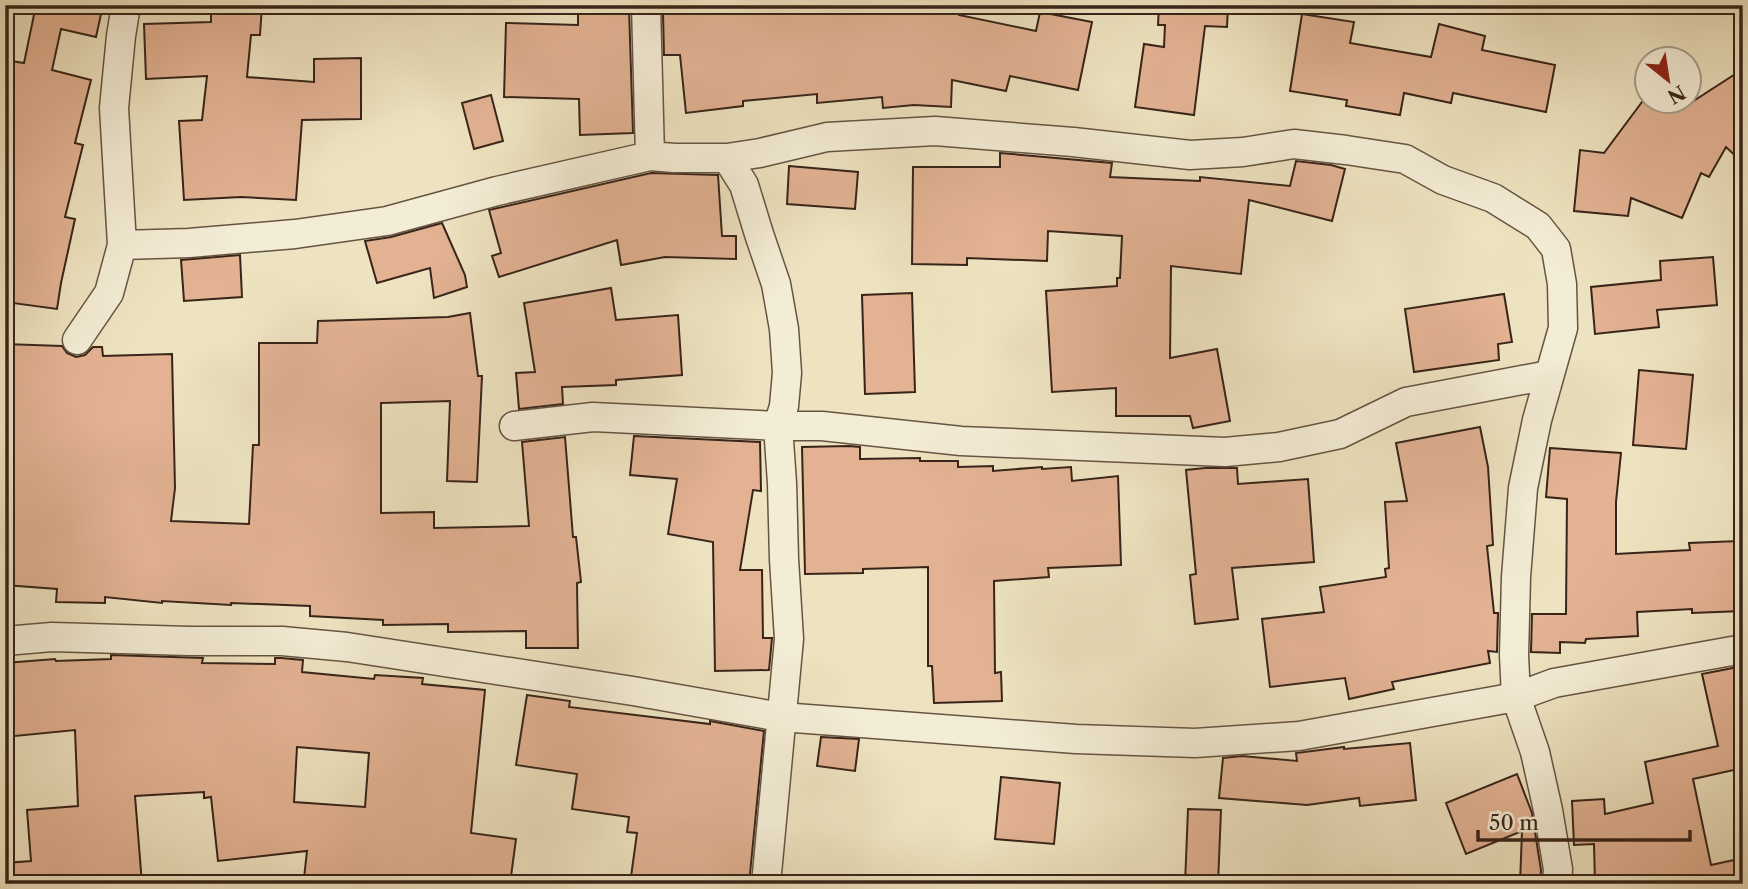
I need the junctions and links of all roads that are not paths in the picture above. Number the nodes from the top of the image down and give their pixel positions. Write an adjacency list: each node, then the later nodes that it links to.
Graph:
1 (126, 5): 7 (street)
2 (646, 5): 4 (street)
3 (760, 153): 5 (street); 6 (street); 9 (street)
4 (650, 156): 5 (street); 7 (street)
5 (727, 158): 6 (street)
6 (744, 185): 11 (street)
7 (122, 245): 8 (street)
8 (77, 340)
9 (1549, 375): 11 (street); 14 (street)
10 (514, 426): 11 (street)
11 (778, 426): 15 (street)
12 (5, 641): 15 (street)
13 (1743, 649): 14 (street)
14 (1516, 697): 15 (street); 17 (street)
15 (781, 717): 16 (street)
16 (766, 884)
17 (1557, 884)

